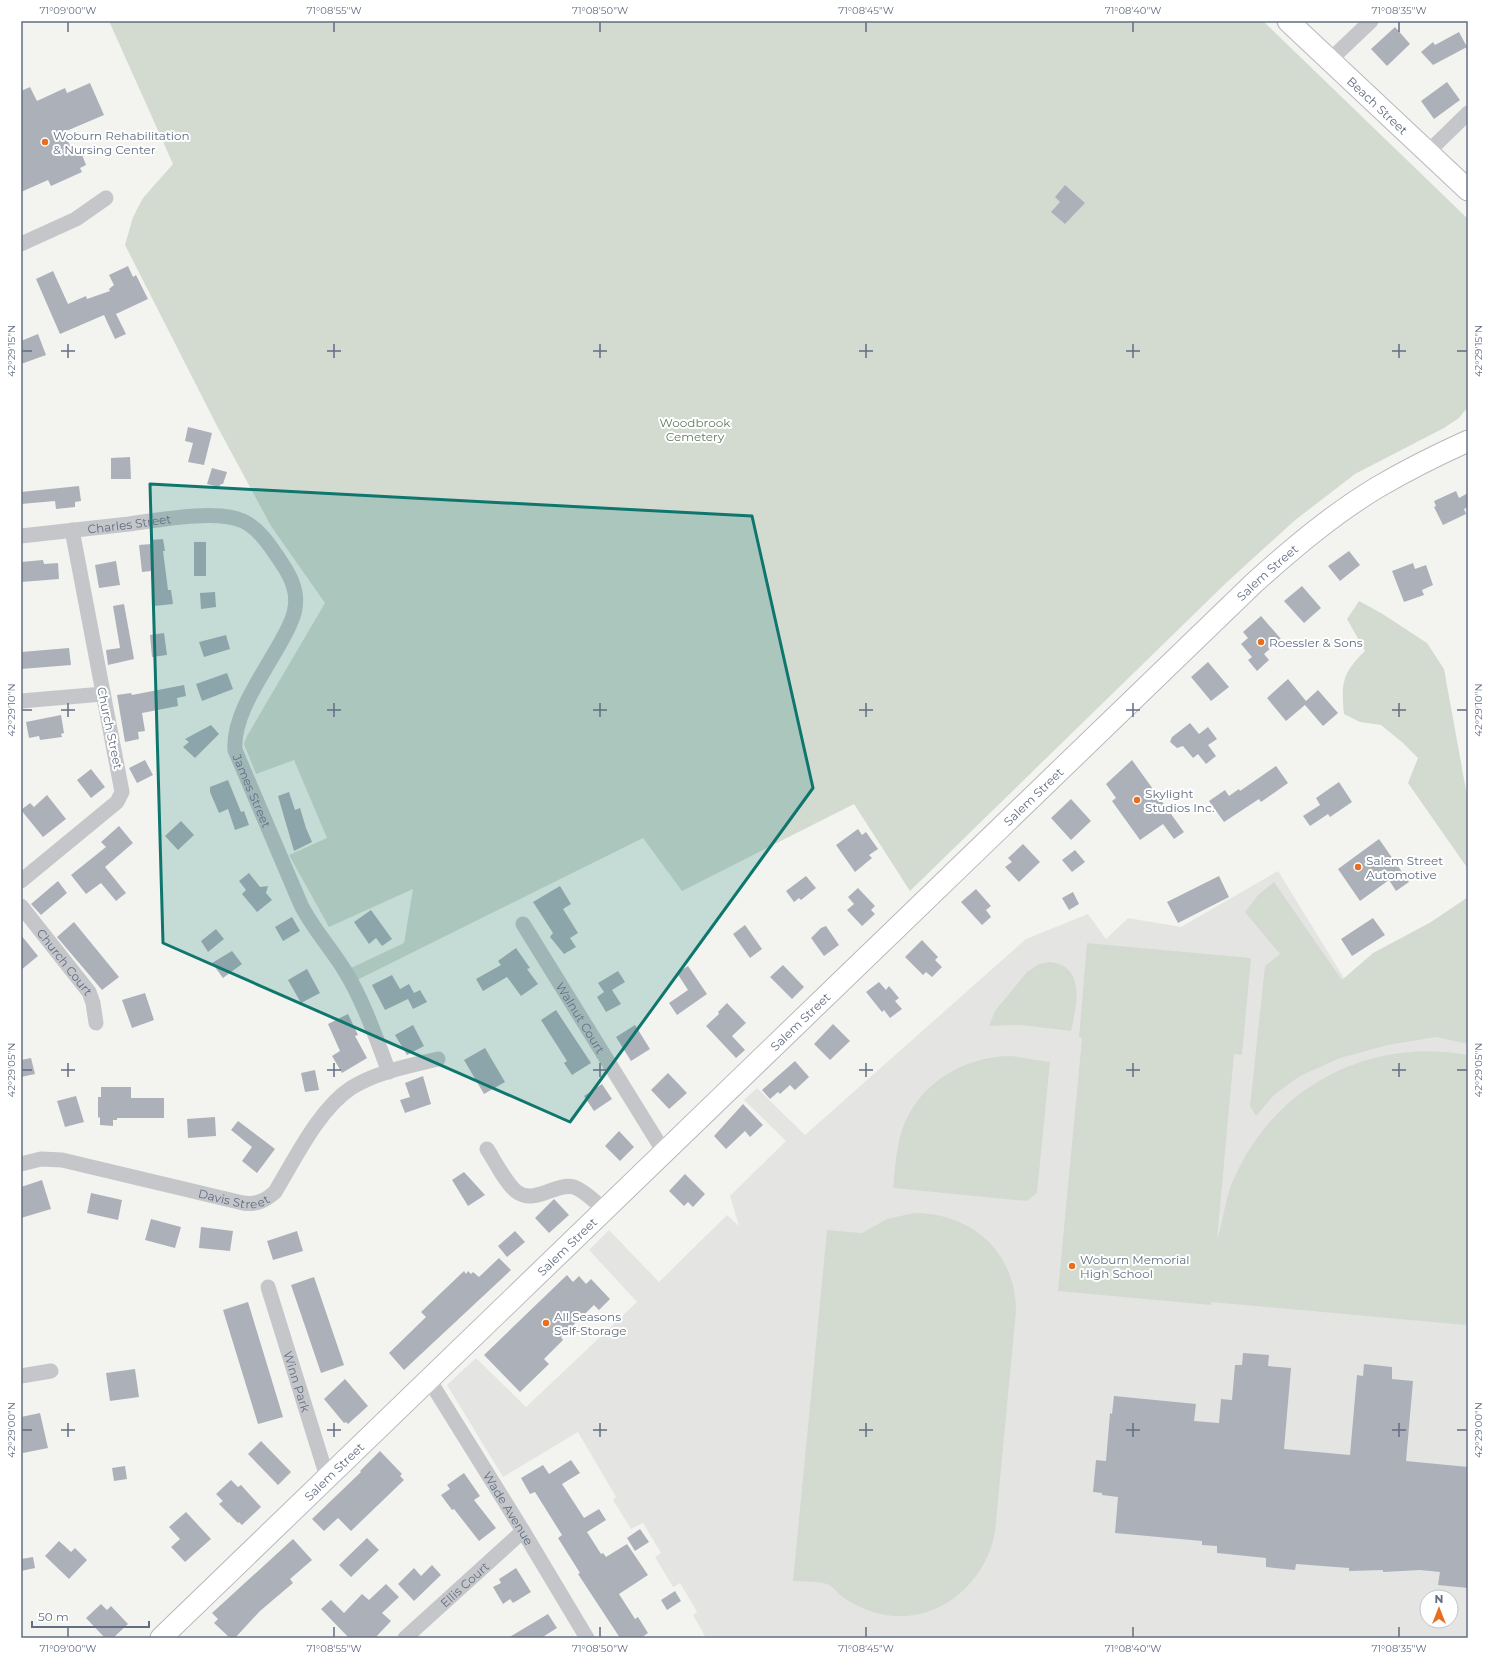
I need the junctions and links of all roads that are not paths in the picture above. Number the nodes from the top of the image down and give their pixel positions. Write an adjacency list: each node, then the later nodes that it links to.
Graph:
1 (1288, 21): 3 (street, Beach Street)
2 (1371, 21): 3 (street)
3 (1329, 61): 5 (street, Beach Street)
4 (1468, 113): 5 (street)
5 (1427, 153): 6 (street, Beach Street)
6 (1468, 190)
7 (106, 198): 8 (street)
8 (21, 244)
9 (1468, 441): 22 (street, Salem Street)
10 (237, 519): 11 (street, Charles Street); 20 (street, James Street)
11 (72, 530): 12 (street, Charles Street); 13 (street, Church Street)
12 (21, 536)
13 (103, 694): 14 (street); 15 (street, Church Street)
14 (21, 701)
15 (21, 881)
16 (21, 906): 18 (street, Church Court)
17 (523, 924): 22 (street, Walnut Court)
18 (96, 1023)
19 (438, 1059): 20 (street, Davis Street)
20 (389, 1072): 23 (street, Davis Street)
21 (486, 1149): 24 (street)
22 (664, 1152): 24 (street, Salem Street)
23 (21, 1164)
24 (604, 1209): 28 (street, Salem Street)
25 (268, 1287): 29 (street, Winn Park)
26 (51, 1371): 27 (street)
27 (21, 1376)
28 (428, 1378): 29 (street, Salem Street); 30 (street, Wade Avenue)
29 (327, 1477): 31 (street, Salem Street)
30 (523, 1531): 32 (street, Ellis Court); 33 (street, Wade Avenue)
31 (161, 1638)
32 (405, 1638)
33 (587, 1638)

